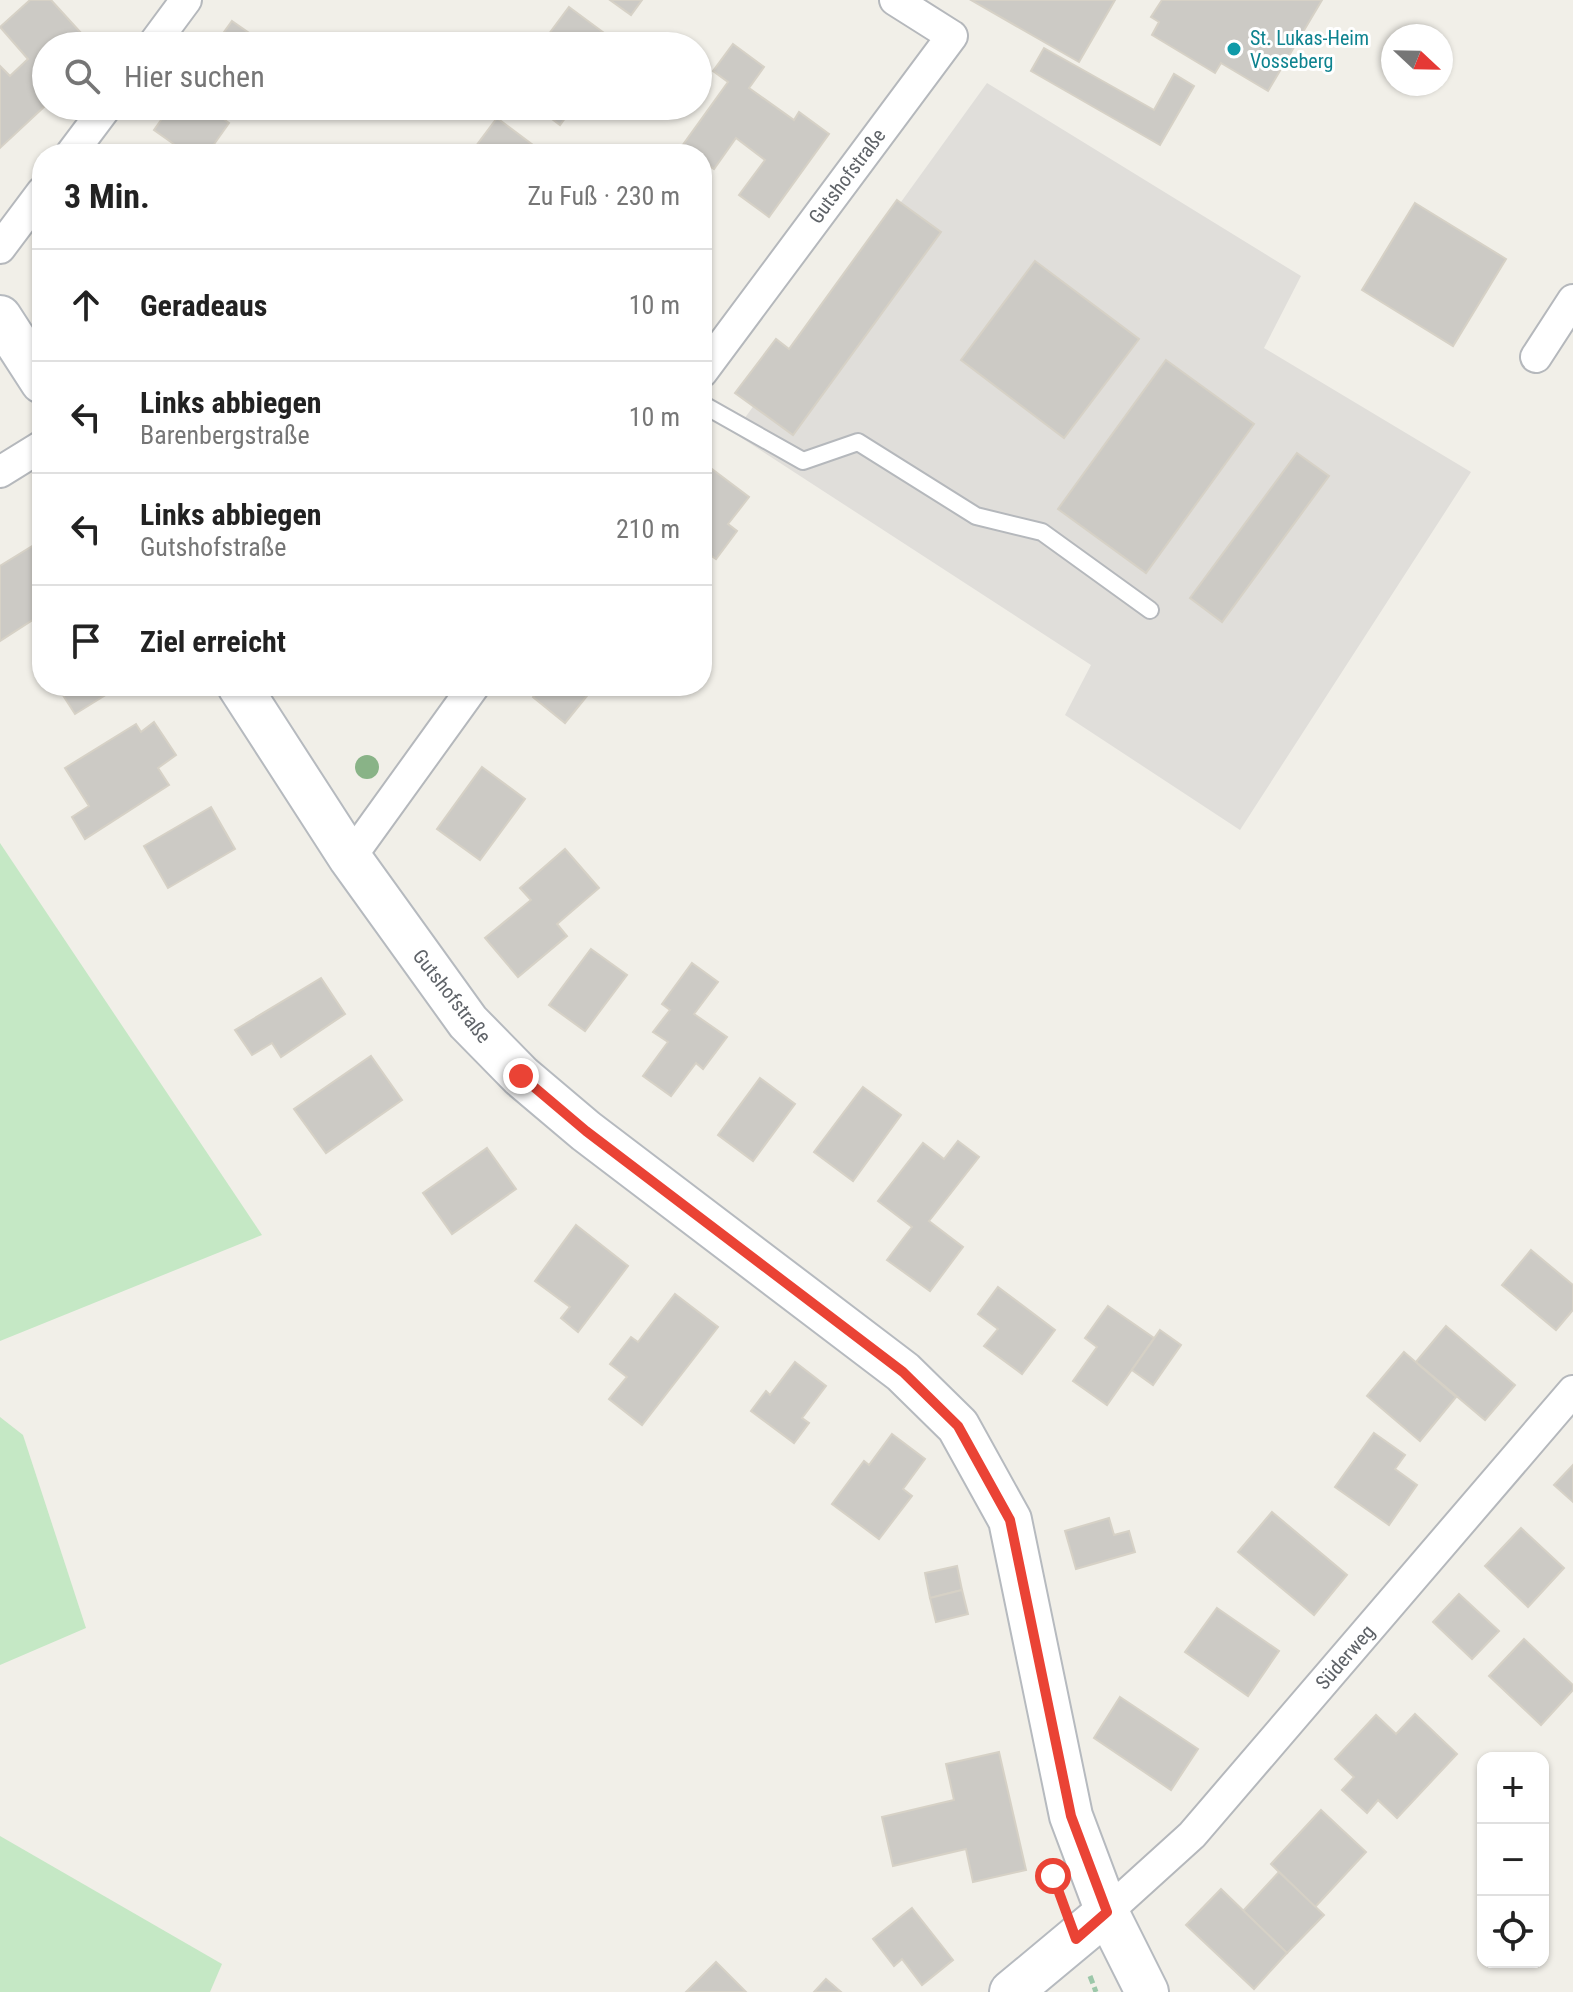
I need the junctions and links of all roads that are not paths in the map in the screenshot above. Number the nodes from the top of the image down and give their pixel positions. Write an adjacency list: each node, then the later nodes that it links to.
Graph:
1 (186, 0): 3 (street)
2 (895, 0): 11 (street, Gutshofstraße)
3 (162, 32)
4 (96, 120): 5 (street)
5 (78, 144)
6 (32, 205): 7 (street)
7 (0, 248)
8 (1573, 300): 10 (street)
9 (0, 317): 12 (street)
10 (1536, 357)
11 (712, 359)
12 (32, 367)
13 (712, 410): 16 (lane)
14 (32, 452): 15 (street)
15 (0, 472)
16 (1150, 610)
17 (245, 696): 19 (street, Gutshofstraße)
18 (467, 696): 19 (street)
19 (350, 858): 21 (street, Gutshofstraße)
20 (1573, 1391): 21 (street, Süderweg)
21 (1107, 1912): 22 (street); 23 (street, Gutshofstraße)
22 (1011, 1992)
23 (1147, 1992)

